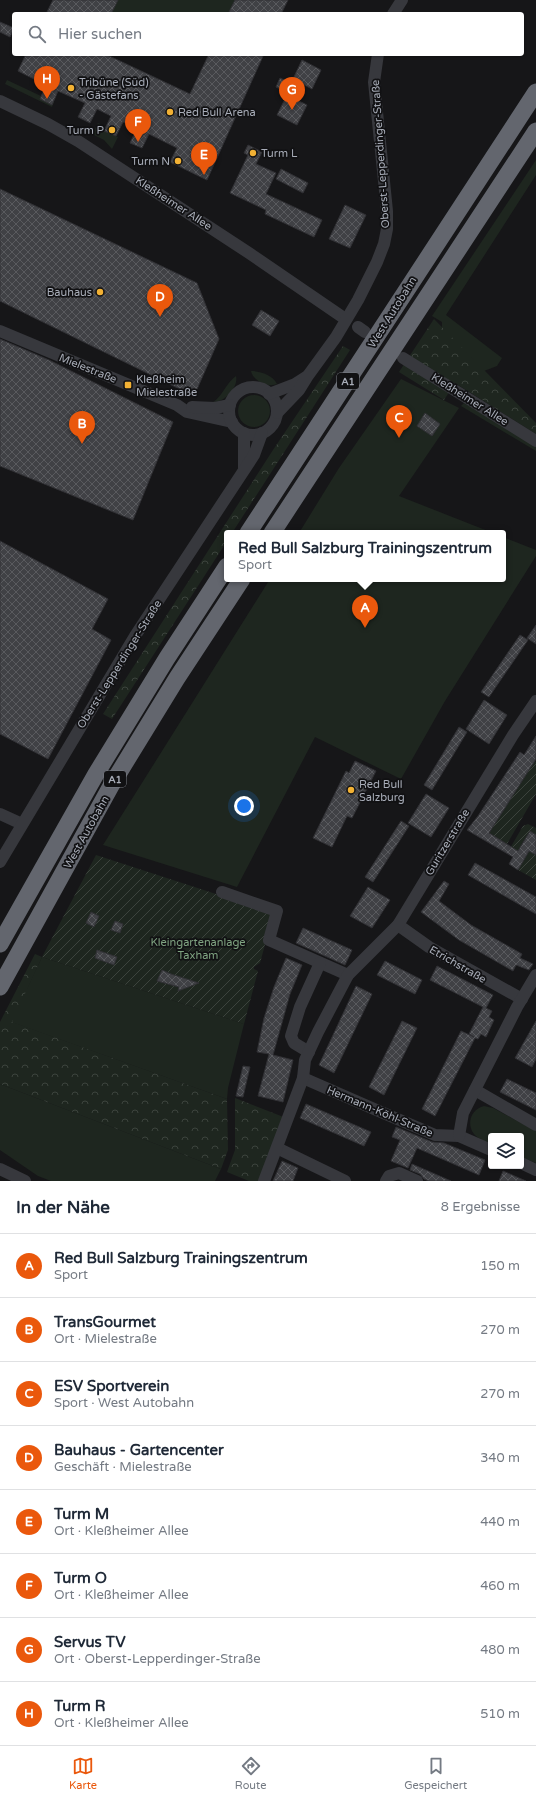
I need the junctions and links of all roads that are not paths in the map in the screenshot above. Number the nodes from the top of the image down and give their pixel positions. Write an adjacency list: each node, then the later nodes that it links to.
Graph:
1 (396, 0): 3 (street)
2 (402, 0): 4 (street)
3 (393, 12)
4 (393, 12)
5 (378, 56): 12 (street, Oberst-Lepperdinger-Straße)
6 (536, 92): 22 (highway, West Autobahn / A1)
7 (0, 101): 9 (street, Kleßheimer Allee)
8 (536, 131): 23 (highway, West Autobahn / A1)
9 (341, 316)
10 (0, 331): 14 (street, Mielestraße)
11 (403, 358): 20 (street, Kleßheimer Allee)
12 (307, 377): 13 (street, Oberst-Lepperdinger-Straße); 16 (street, Oberst-Lepperdinger-Straße)
13 (269, 394): 15 (street); 16 (street)
14 (177, 405): 15 (street, Mielestraße); 17 (street, Mielestraße)
15 (230, 405): 17 (street)
16 (277, 414): 19 (street, Oberst-Lepperdinger-Straße)
17 (232, 422): 18 (street)
18 (244, 433): 19 (street); 21 (street)
19 (262, 434): 21 (street, Oberst-Lepperdinger-Straße)
20 (536, 441)
21 (244, 469): 28 (street, Oberst-Lepperdinger-Straße)
22 (250, 530)
23 (274, 530)
24 (224, 571): 32 (highway, West Autobahn / A1)
25 (240, 582): 36 (highway, West Autobahn / A1)
26 (536, 701): 31 (street, Guritzerstraße)
27 (0, 814): 28 (street)
28 (22, 824): 29 (street, Oberst-Lepperdinger-Straße)
29 (0, 862)
30 (222, 892): 33 (street)
31 (398, 925): 34 (street, Guritzerstraße); 37 (street, Etrichstraße)
32 (0, 944)
33 (320, 963): 34 (street); 38 (street)
34 (348, 975): 38 (street, Guritzerstraße)
35 (536, 975): 37 (street)
36 (0, 987)
37 (522, 999): 40 (street)
38 (309, 1052): 39 (street, Guritzerstraße)
39 (303, 1078): 42 (street, Hermann-Köhl-Straße); 43 (street, Guritzerstraße)
40 (474, 1090): 41 (street); 42 (street)
41 (536, 1125)
42 (459, 1136): 44 (street)
43 (277, 1148): 48 (street); 50 (street, Guritzerstraße)
44 (488, 1149)
45 (524, 1164): 47 (street)
46 (0, 1169): 49 (street)
47 (536, 1170)
48 (329, 1178): 51 (street)
49 (25, 1181)
50 (264, 1181)
51 (345, 1181)
52 (386, 1181): 53 (street)
53 (417, 1181)

